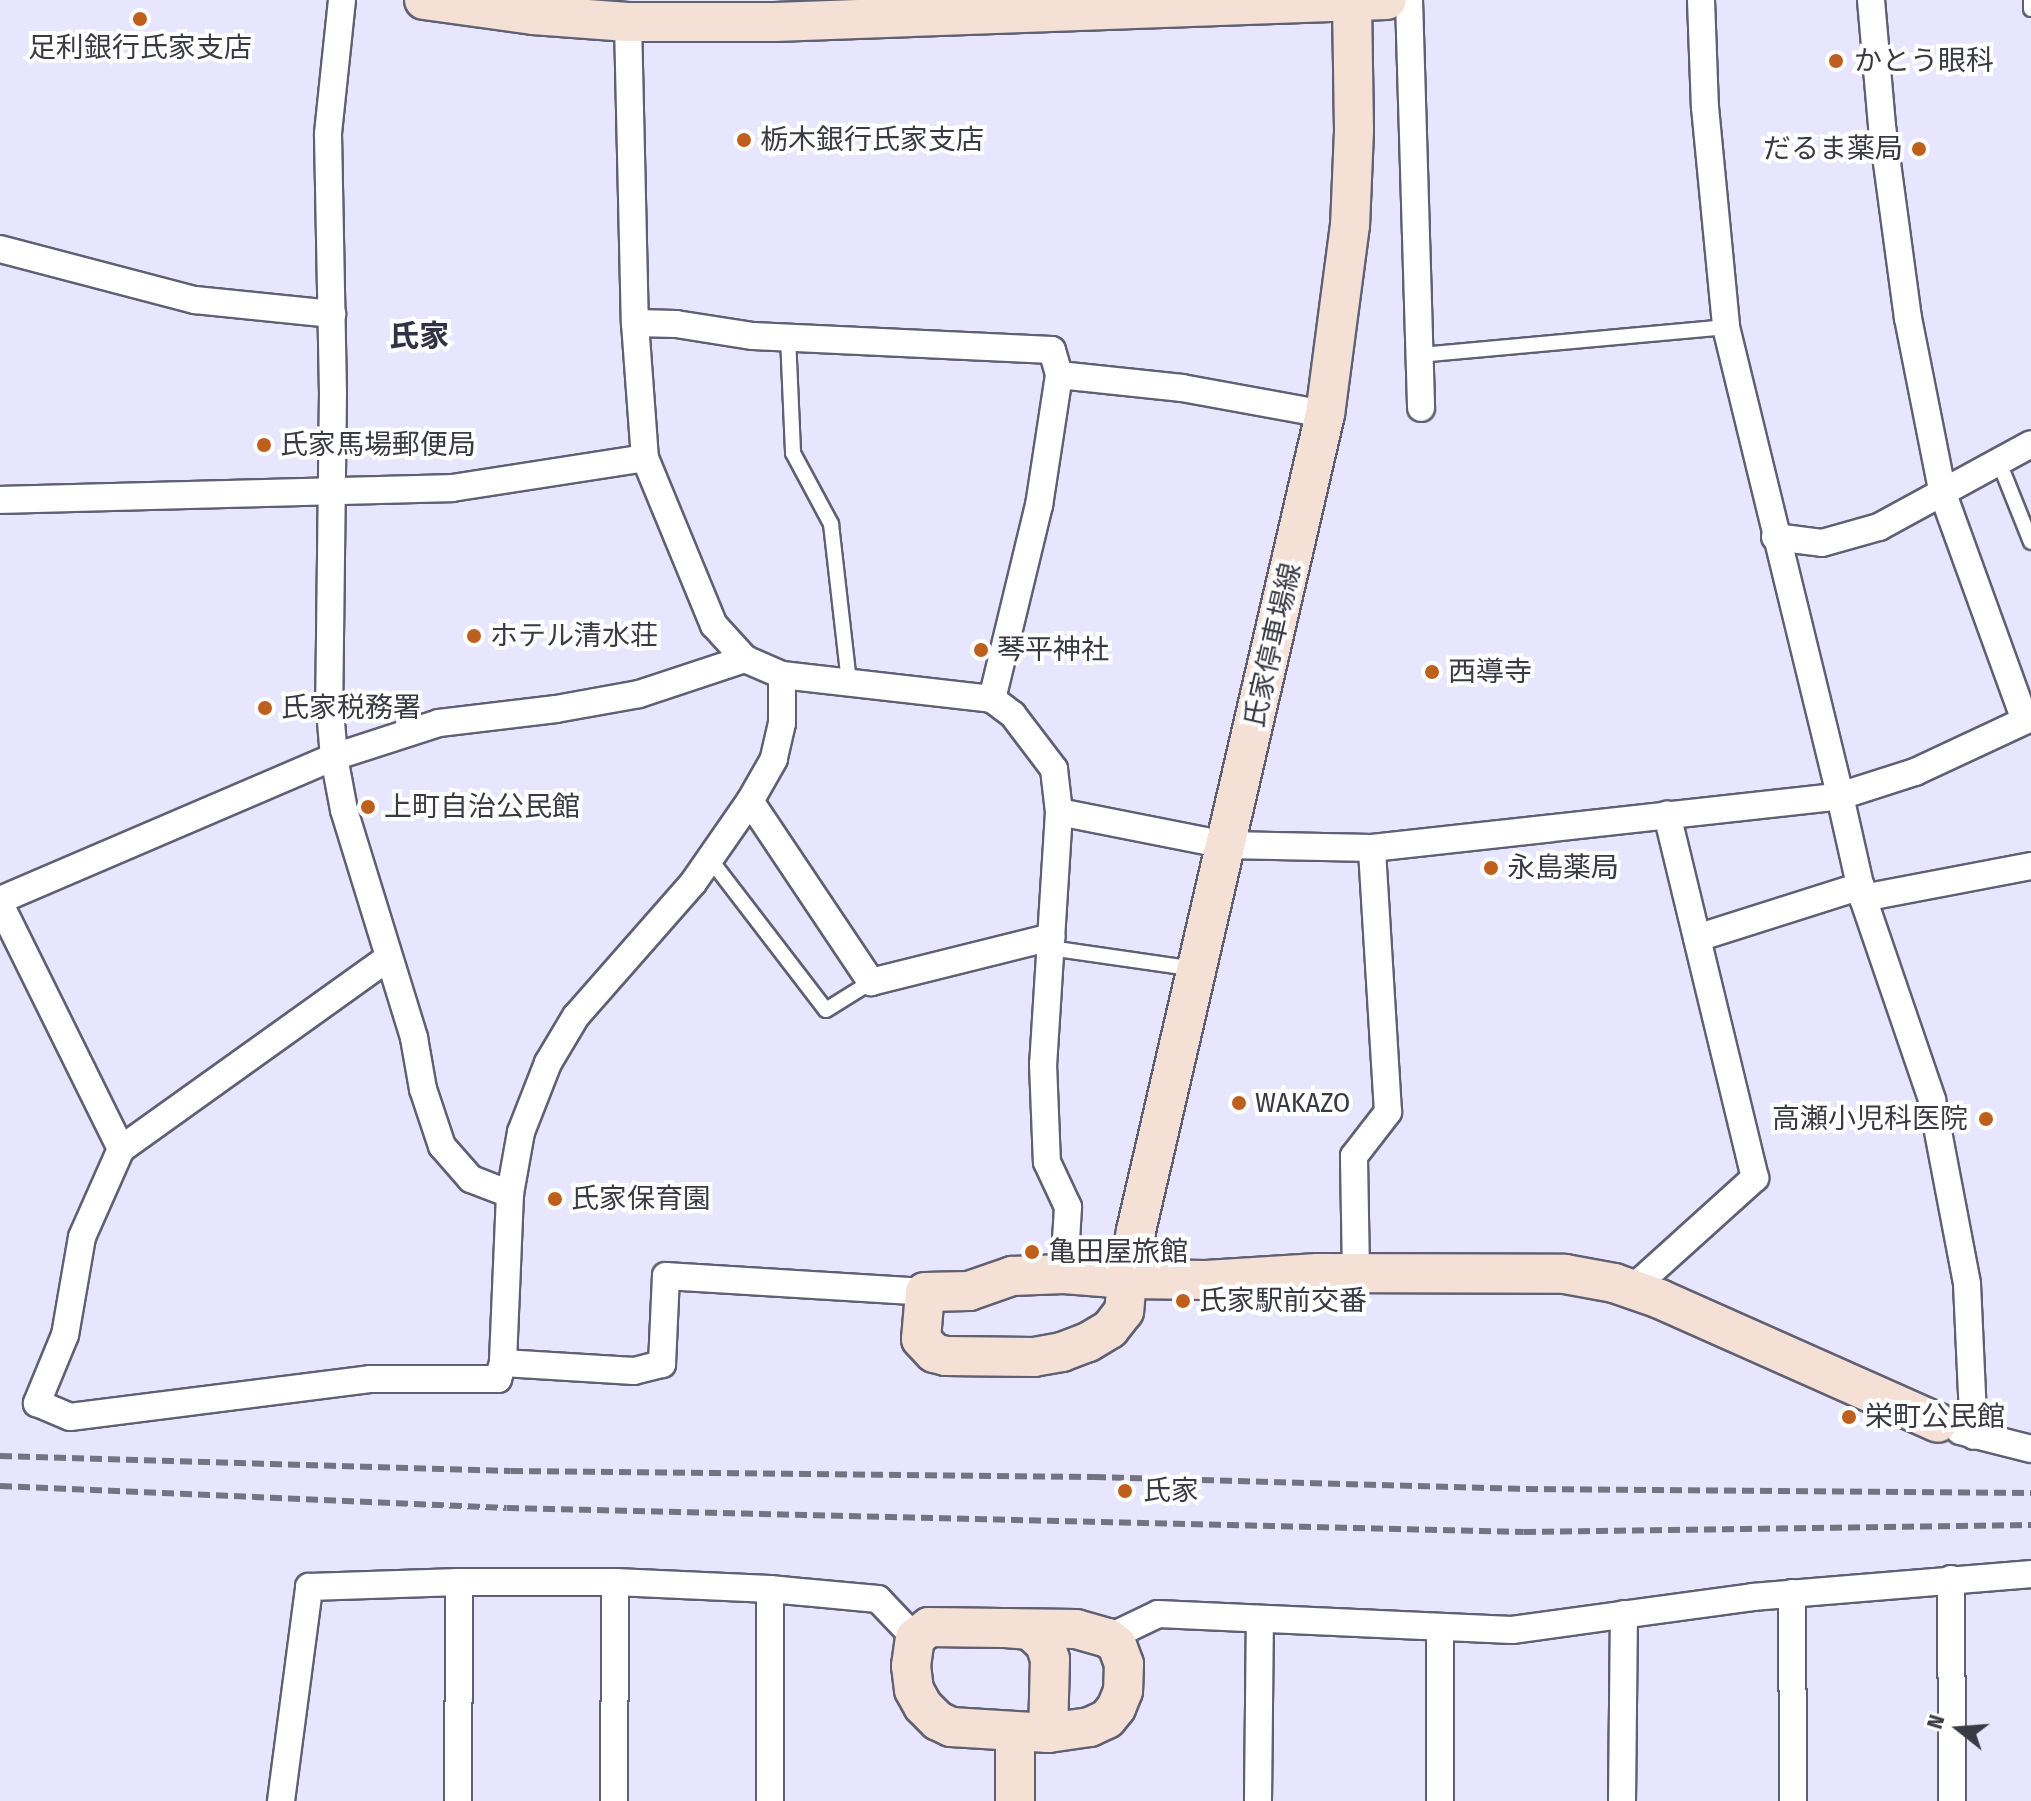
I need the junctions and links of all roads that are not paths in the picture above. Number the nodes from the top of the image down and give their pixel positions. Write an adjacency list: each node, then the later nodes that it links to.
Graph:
1 (342, 0): 12 (street)
2 (424, 0): 10 (main road)
3 (1409, 0): 16 (street)
4 (1701, 0): 14 (street)
5 (1871, 0): 24 (street)
6 (2031, 0): 9 (lane)
7 (1370, 1): 8 (main road); 19 (main road, 氏家停車場線)
8 (1150, 4): 10 (main road)
9 (2031, 9)
10 (628, 11): 13 (street)
11 (0, 249): 12 (street)
12 (332, 314): 23 (street)
13 (635, 323): 15 (street); 21 (street)
14 (1726, 327): 16 (lane); 26 (street)
15 (788, 337): 17 (street); 30 (lane)
16 (1420, 355): 18 (street)
17 (1059, 375): 19 (street); 31 (street)
18 (1421, 408)
19 (1325, 414): 38 (main road, 氏家停車場線)
20 (2031, 444): 22 (street)
21 (645, 458): 23 (street); 28 (street)
22 (1999, 462): 24 (street); 27 (lane)
23 (332, 493): 25 (street); 33 (street)
24 (1943, 494): 26 (street); 32 (street)
25 (0, 500)
26 (1775, 537): 34 (street)
27 (2031, 542)
28 (745, 659): 29 (street); 33 (street)
29 (782, 675): 30 (street); 35 (street)
30 (849, 682): 31 (street)
31 (992, 699): 36 (street)
32 (2028, 719): 34 (street)
33 (334, 757): 43 (street); 46 (street)
34 (1840, 796): 37 (street); 42 (street)
35 (750, 801): 40 (street); 48 (street)
36 (1059, 812): 38 (street); 45 (street)
37 (1667, 815): 39 (street); 44 (street)
38 (1226, 845): 39 (street); 47 (main road, 氏家停車場線)
39 (1372, 848): 51 (street)
40 (710, 859): 48 (lane); 50 (street)
41 (2031, 866): 42 (street)
42 (1862, 892): 44 (street); 58 (street)
43 (0, 902): 49 (street)
44 (1697, 938): 54 (street)
45 (1051, 942): 47 (lane); 48 (street); 52 (street)
46 (388, 958): 49 (street); 50 (street)
47 (1197, 969): 53 (main road, 氏家停車場線)
48 (871, 982)
49 (121, 1149): 56 (street)
50 (510, 1194): 56 (street)
51 (1356, 1273): 53 (main road); 54 (main road)
52 (1064, 1274): 53 (main road); 55 (main road)
53 (1127, 1279): 55 (main road, 氏家停車場線)
54 (1632, 1289): 57 (main road)
55 (925, 1292): 56 (street)
56 (503, 1363)
57 (1938, 1423): 58 (street)
58 (1974, 1436): 59 (street)
59 (2031, 1449)
60 (2031, 1574): 61 (street)
61 (1951, 1579): 65 (street); 82 (street)
62 (459, 1582): 63 (street); 73 (street); 74 (street)
63 (615, 1582): 64 (street); 75 (street)
64 (770, 1589): 70 (street); 76 (street)
65 (1792, 1593): 66 (street); 81 (street)
66 (1624, 1614): 68 (street); 80 (street)
67 (1260, 1619): 68 (street); 71 (street); 78 (street)
68 (1440, 1627): 79 (street)
69 (1006, 1628): 70 (main road); 71 (main road); 72 (main road)
70 (915, 1638): 72 (main road)
71 (1108, 1638): 72 (main road)
72 (1032, 1733): 77 (main road)
73 (281, 1801)
74 (458, 1801)
75 (614, 1801)
76 (770, 1801)
77 (1015, 1801)
78 (1258, 1801)
79 (1440, 1801)
80 (1622, 1801)
81 (1793, 1801)
82 (1952, 1801)

